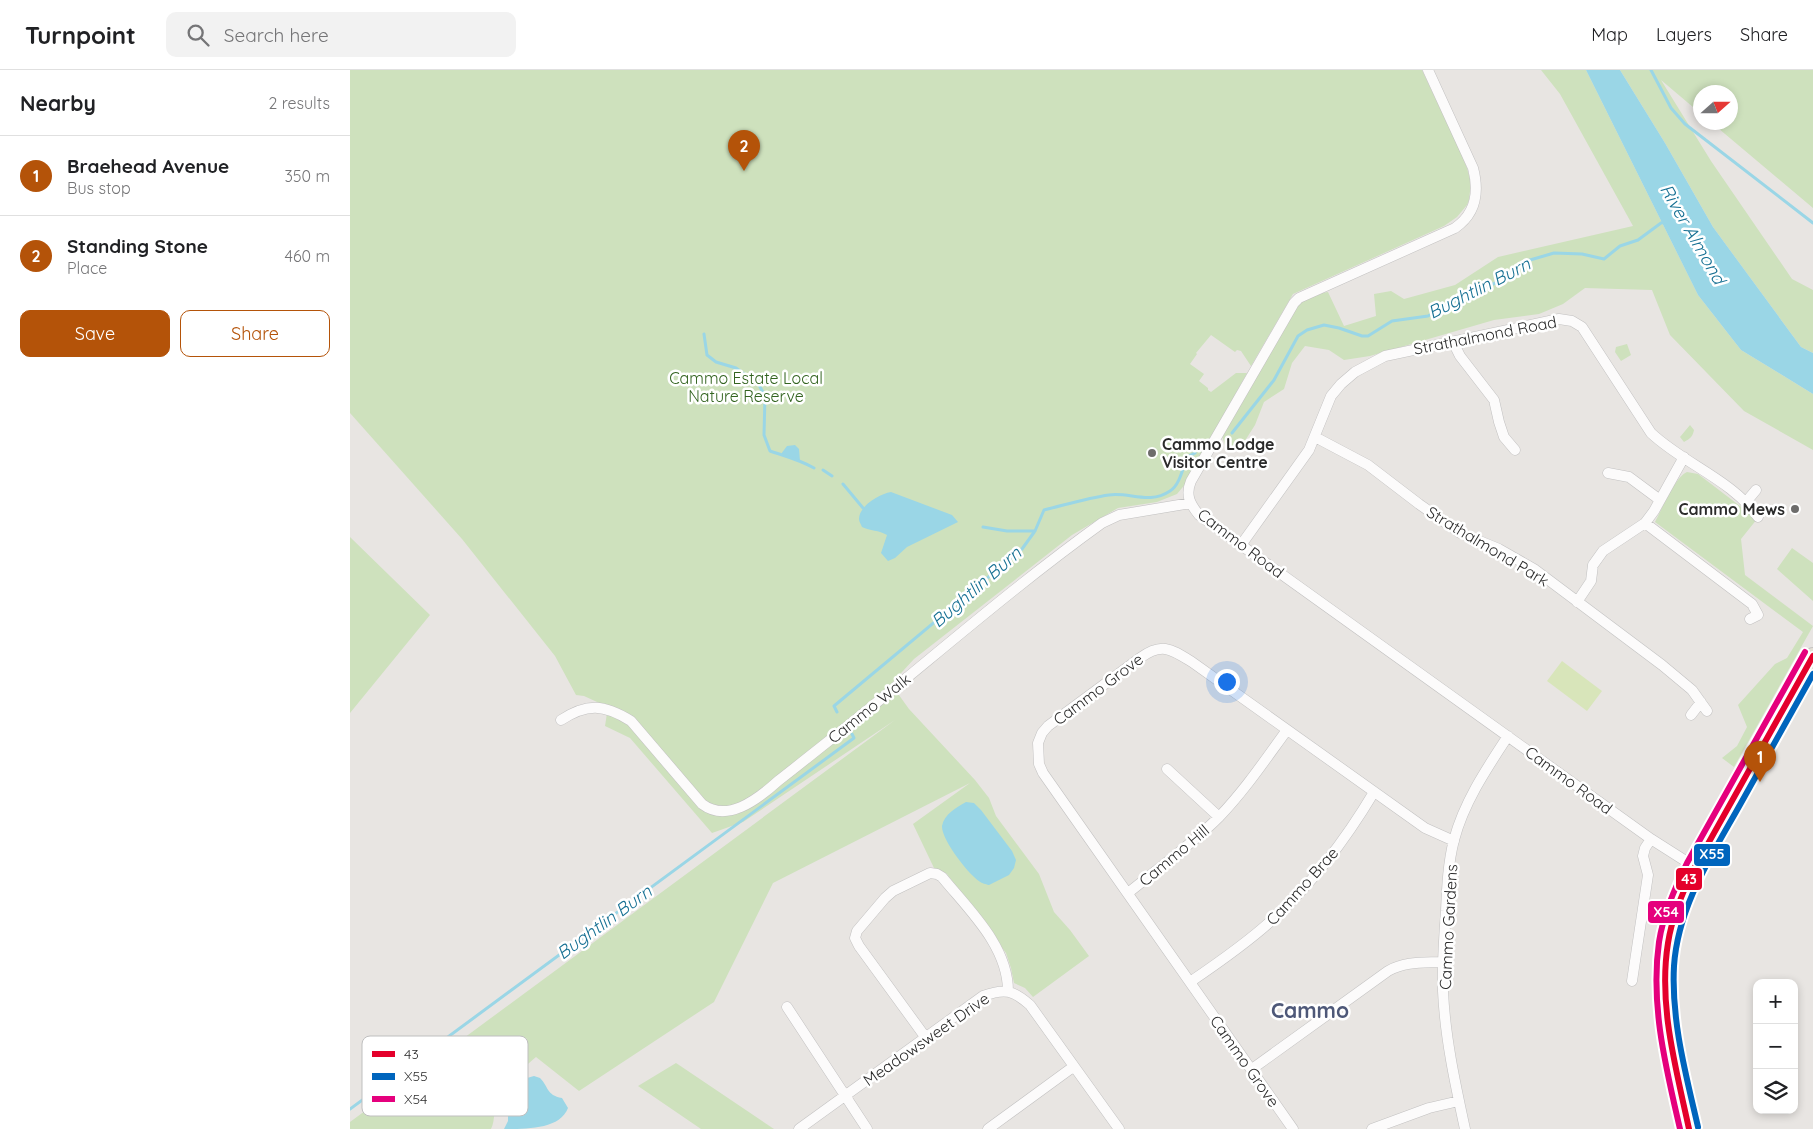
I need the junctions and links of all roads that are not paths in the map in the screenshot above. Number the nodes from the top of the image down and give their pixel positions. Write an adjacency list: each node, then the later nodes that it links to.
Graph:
1 (1428, 70): 10 (street, Cammo Road)
2 (1453, 342): 3 (street, Strathalmond Road); 4 (street); 5 (street, Strathalmond Road)
3 (1315, 436): 13 (street, Strathalmond Road); 14 (street, Strathalmond Park)
4 (1515, 450)
5 (1684, 457): 8 (street); 9 (street, Strathalmond Road)
6 (1608, 473): 8 (street)
7 (1756, 490): 9 (street)
8 (1660, 500): 12 (street)
9 (1746, 502): 11 (street, Strathalmond Road)
10 (1191, 503): 13 (street, Cammo Road); 18 (street, Cammo Walk)
11 (1758, 517)
12 (1645, 523): 14 (street); 15 (street)
13 (1241, 545): 20 (street, Cammo Road)
14 (1577, 602): 17 (street, Strathalmond Park)
15 (1750, 619)
16 (1813, 656): 26 (main road)
17 (1691, 715)
18 (561, 720)
19 (1287, 730): 22 (street, Cammo Grove); 23 (street, Cammo Hill); 27 (street, Cammo Grove)
20 (1508, 736): 24 (street, Cammo Road); 25 (street, Cammo Gardens)
21 (1167, 769): 23 (street, Cammo Hill)
22 (1374, 792): 25 (street, Cammo Grove); 30 (street, Cammo Brae)
23 (1219, 817): 27 (street, Cammo Hill)
24 (1651, 839): 26 (street, Cammo Road); 29 (street)
25 (1454, 841): 28 (street, Cammo Gardens)
26 (1695, 866): 45 (main road)
27 (1128, 893): 30 (street, Cammo Grove)
28 (1443, 962): 35 (street); 37 (street, Cammo Gardens)
29 (1632, 981)
30 (1190, 982): 35 (street, Cammo Grove)
31 (1008, 992): 33 (street, Meadowsweet Drive); 33 (street); 34 (street, Meadowsweet Drive)
32 (787, 1007): 36 (street)
33 (926, 1038): 36 (street, Meadowsweet Drive)
34 (1074, 1067): 40 (street); 41 (street, Meadowsweet Drive)
35 (1252, 1069): 42 (street, Cammo Grove)
36 (844, 1096): 38 (street, Meadowsweet Drive); 39 (street)
37 (1459, 1101): 43 (street); 44 (street, Cammo Gardens)
38 (799, 1129)
39 (867, 1129)
40 (988, 1129)
41 (1119, 1129)
42 (1293, 1129)
43 (1372, 1129)
44 (1465, 1129)
45 (1689, 1129)

